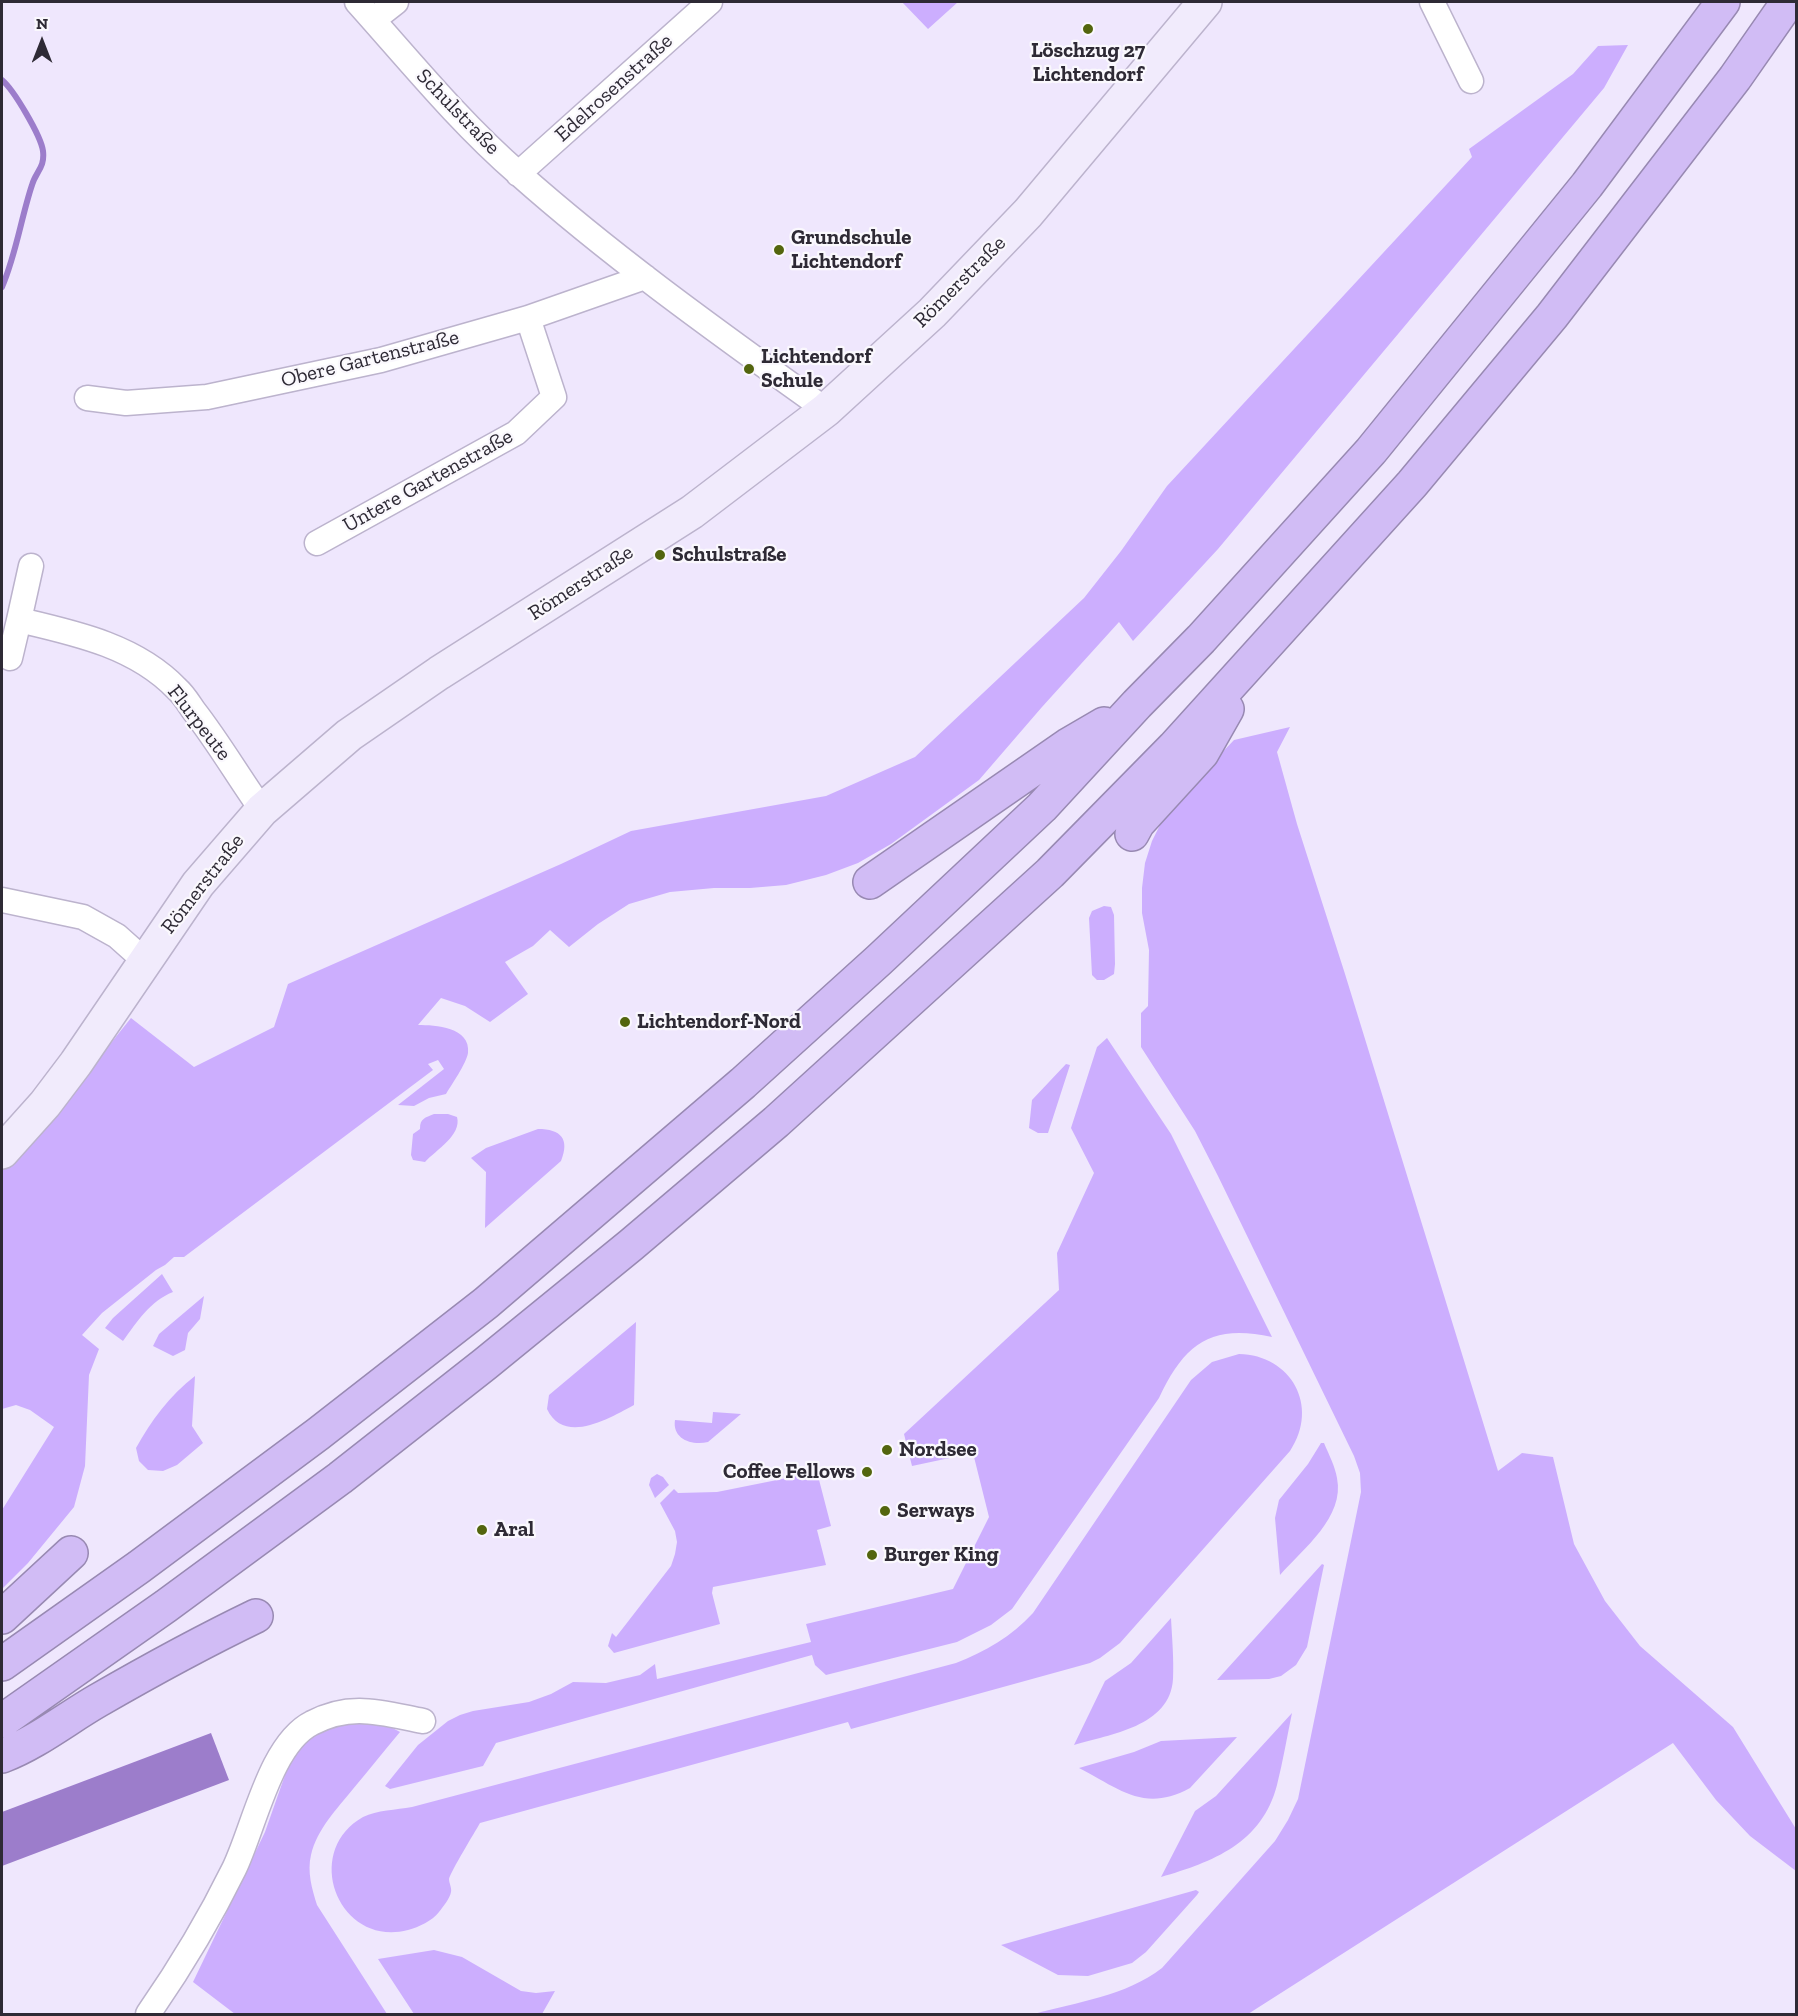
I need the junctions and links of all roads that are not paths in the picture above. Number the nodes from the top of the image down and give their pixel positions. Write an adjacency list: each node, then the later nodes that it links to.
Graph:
1 (357, 2): 8 (street, Schulstraße)
2 (396, 2): 8 (street)
3 (710, 2): 10 (street, Edelrosenstraße)
4 (1205, 2): 14 (street, Römerstraße)
5 (1432, 2): 9 (street)
6 (1723, 2): 20 (highway)
7 (1788, 2): 19 (highway)
8 (373, 20): 10 (street, Schulstraße)
9 (1471, 81)
10 (518, 174): 11 (street, Schulstraße)
11 (645, 277): 12 (street, Obere Gartenstraße); 14 (street, Schulstraße)
12 (528, 318): 13 (street, Obere Gartenstraße); 15 (street, Untere Gartenstraße)
13 (87, 398)
14 (826, 410): 21 (street, Römerstraße)
15 (317, 543)
16 (31, 566): 17 (street)
17 (19, 620): 18 (street); 21 (street, Flurpeute)
18 (10, 658)
19 (1254, 660): 22 (highway); 31 (highway)
20 (1137, 704): 23 (highway); 30 (highway)
21 (262, 810): 25 (street, Römerstraße)
22 (1132, 834)
23 (870, 882)
24 (2, 900): 25 (street)
25 (146, 961): 26 (street, Römerstraße)
26 (2, 1152)
27 (71, 1553): 29 (highway)
28 (256, 1616): 33 (highway)
29 (2, 1617)
30 (2, 1664)
31 (2, 1721)
32 (423, 1721): 34 (street)
33 (2, 1756)
34 (148, 2014)

